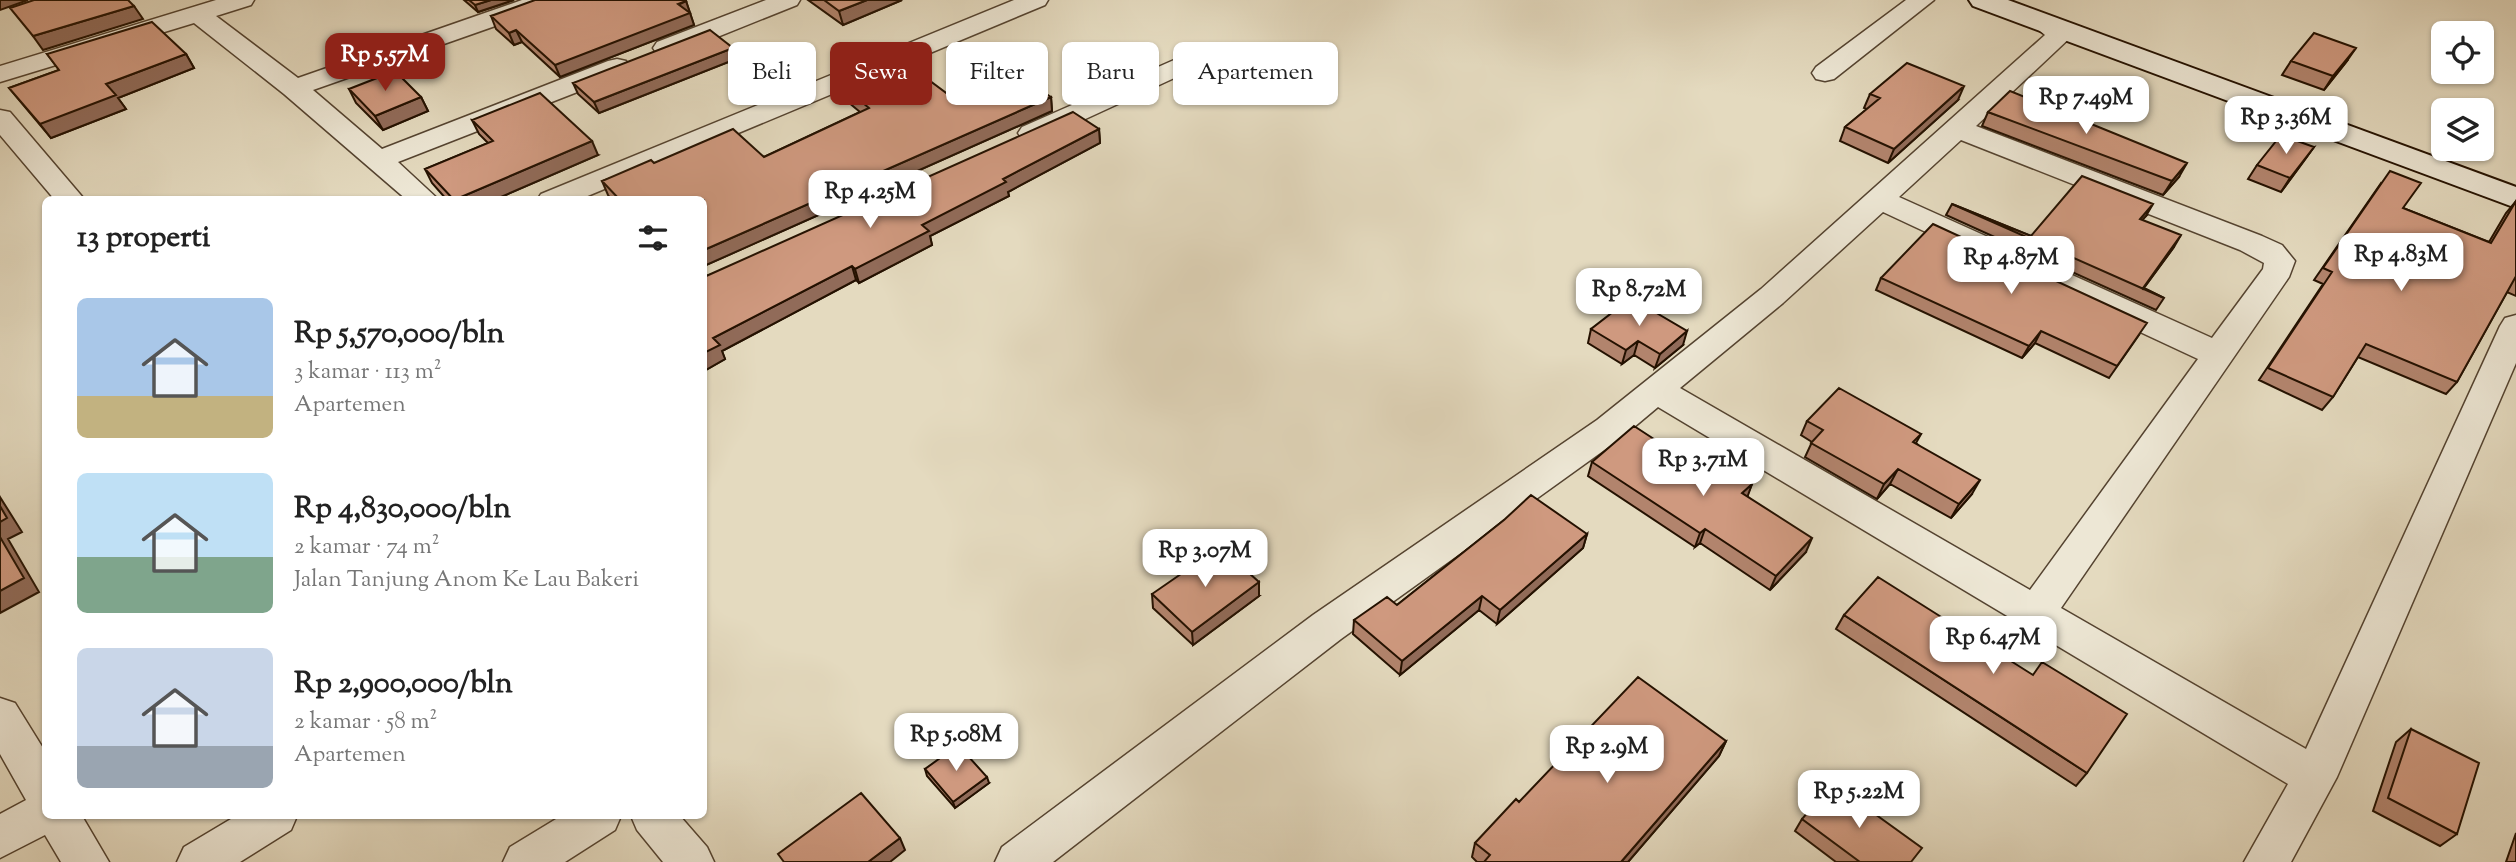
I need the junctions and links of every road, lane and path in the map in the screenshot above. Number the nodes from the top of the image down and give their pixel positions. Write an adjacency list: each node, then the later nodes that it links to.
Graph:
1 (242, 0): 7 (street)
2 (545, 0): 12 (street)
3 (788, 0): 16 (street)
4 (1036, 0): 19 (street)
5 (1922, 0): 10 (street)
6 (1983, 0): 8 (main road)
7 (198, 14): 11 (street); 12 (street)
8 (2051, 34): 14 (street); 21 (main road)
9 (1173, 68): 15 (street)
10 (1825, 73)
11 (0, 74)
12 (294, 88): 16 (street)
13 (0, 118): 17 (street)
14 (1959, 129): 20 (street); 23 (street)
15 (1009, 143)
16 (379, 160): 18 (street)
17 (68, 196)
18 (420, 196)
19 (561, 196)
20 (1878, 198): 23 (street); 24 (street)
21 (2516, 198)
22 (2516, 326): 27 (street)
23 (2217, 354): 25 (street)
24 (1656, 390): 25 (street); 39 (street)
25 (2037, 612): 27 (street)
26 (0, 716): 28 (street)
27 (2315, 776): 40 (street)
28 (42, 786)
29 (42, 814): 34 (street)
30 (60, 819): 35 (street)
31 (270, 819): 36 (street)
32 (594, 819): 37 (street)
33 (655, 819): 38 (street)
34 (0, 837)
35 (86, 862)
36 (200, 862)
37 (526, 862)
38 (691, 862)
39 (1018, 862)
40 (2267, 862)

